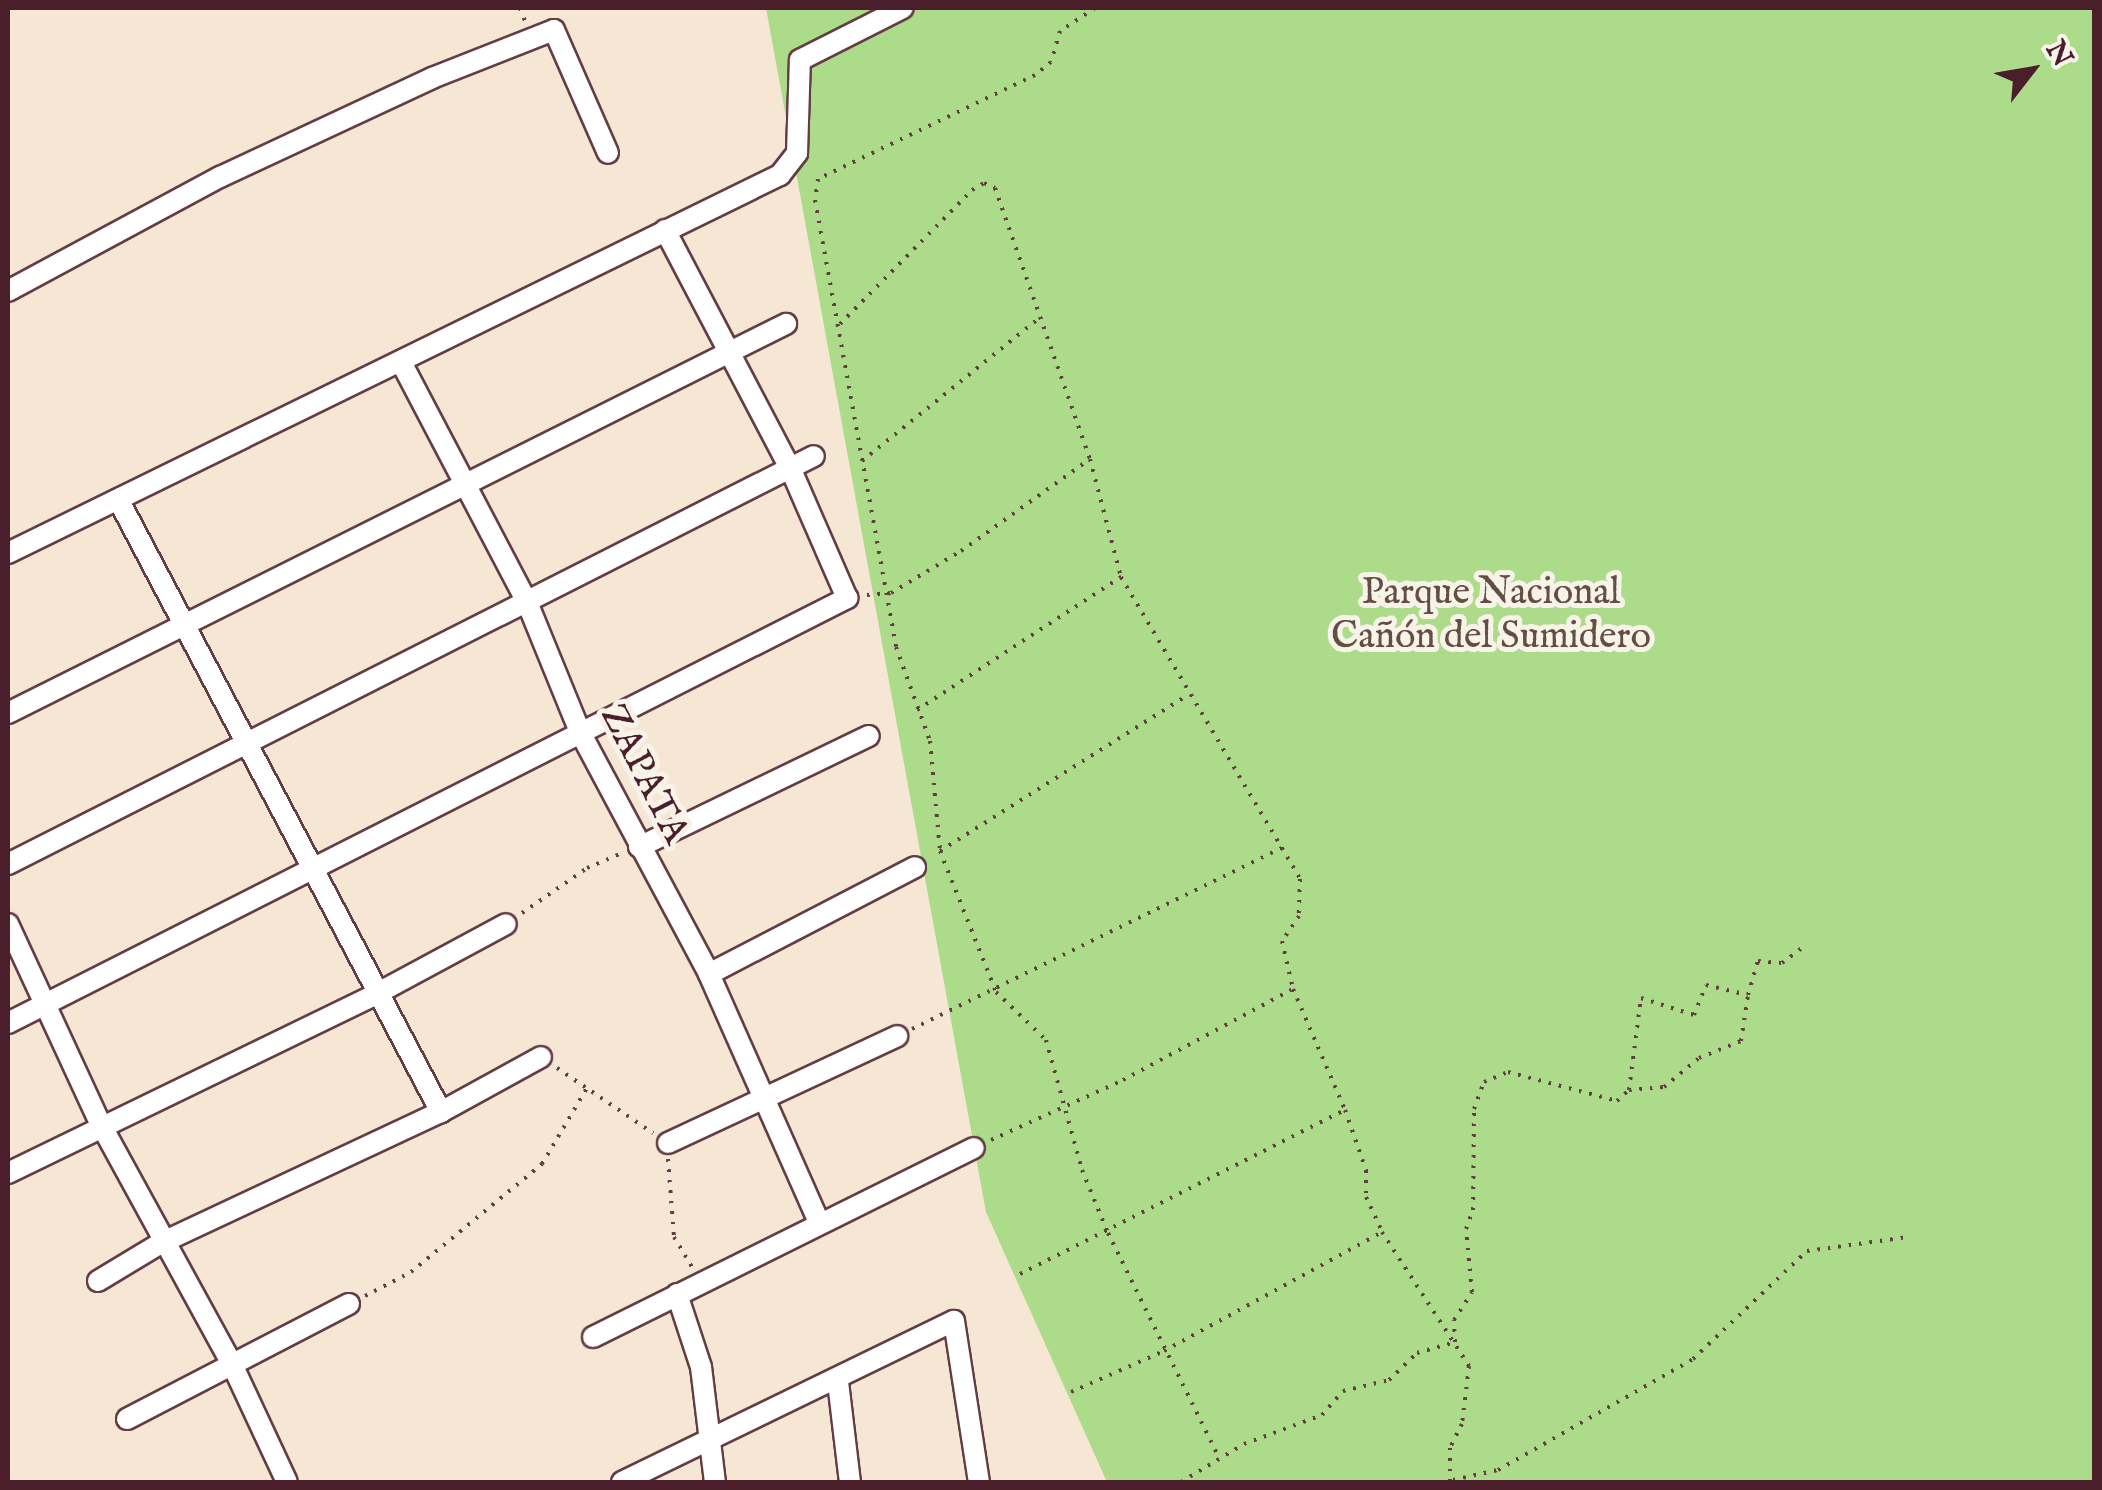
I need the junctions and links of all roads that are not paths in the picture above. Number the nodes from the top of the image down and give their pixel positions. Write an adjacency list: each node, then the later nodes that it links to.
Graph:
1 (903, 8): 3 (street)
2 (608, 153): 4 (street)
3 (664, 230): 6 (street); 7 (street)
4 (8, 291)
5 (786, 324): 6 (street)
6 (726, 351): 9 (street); 10 (street)
7 (401, 362): 10 (street, ZAPATA); 11 (street)
8 (814, 456): 9 (street)
9 (792, 470): 13 (street); 16 (street)
10 (465, 483): 13 (street, ZAPATA); 14 (street)
11 (118, 500): 12 (street); 14 (street)
12 (8, 554)
13 (526, 602): 16 (street, ZAPATA); 18 (street)
14 (186, 627): 15 (street); 18 (street)
15 (8, 712)
16 (580, 732): 19 (street, ZAPATA); 21 (street)
17 (870, 736): 19 (street)
18 (249, 747): 20 (street); 21 (street)
19 (639, 846): 25 (street, ZAPATA)
20 (8, 864)
21 (312, 867): 26 (street); 27 (street)
22 (915, 867): 25 (street)
23 (8, 924): 27 (street)
24 (506, 924): 26 (street)
25 (709, 974): 31 (street, ZAPATA)
26 (378, 994): 32 (street); 33 (street)
27 (49, 1004): 28 (street); 33 (street)
28 (8, 1023)
29 (897, 1036): 31 (street)
30 (540, 1057): 32 (street)
31 (765, 1097): 34 (street); 37 (street, ZAPATA)
32 (441, 1112): 38 (street)
33 (100, 1124): 36 (street); 38 (street)
34 (668, 1143)
35 (974, 1148): 37 (street)
36 (8, 1173)
37 (820, 1222): 40 (street)
38 (161, 1243): 39 (street); 43 (street)
39 (98, 1281)
40 (677, 1294): 42 (street); 46 (street)
41 (348, 1304): 43 (street)
42 (592, 1337)
43 (231, 1362): 45 (street); 47 (street)
44 (838, 1382): 46 (street); 50 (street); 51 (street)
45 (127, 1419)
46 (710, 1438): 48 (street); 49 (street)
47 (286, 1482)
48 (622, 1482)
49 (715, 1482)
50 (850, 1482)
51 (978, 1482)

